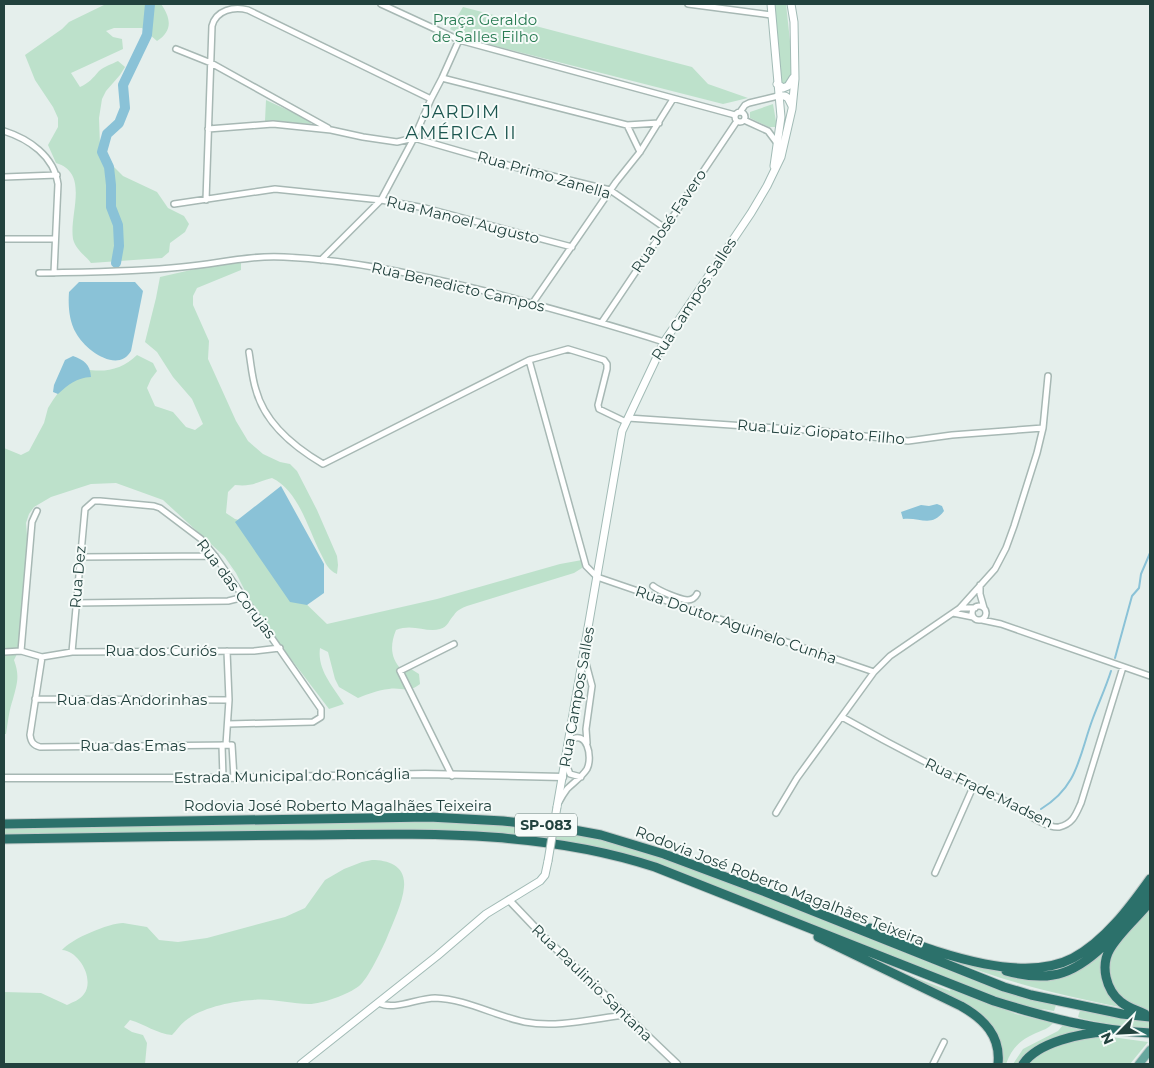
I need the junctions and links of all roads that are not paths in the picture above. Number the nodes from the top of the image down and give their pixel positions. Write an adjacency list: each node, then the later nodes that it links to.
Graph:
1 (381, 4): 6 (street)
2 (688, 4): 5 (street)
3 (770, 4): 5 (main road)
4 (791, 4): 9 (main road, Rua Campos Salles)
5 (771, 15): 11 (main road)
6 (459, 40): 10 (street); 14 (street)
7 (176, 50): 8 (street)
8 (211, 63): 13 (street); 21 (street); 22 (street)
9 (796, 67): 11 (main road); 15 (main road, Rua Campos Salles)
10 (442, 78): 13 (street); 20 (street)
11 (777, 84): 12 (main road)
12 (778, 96): 15 (main road); 16 (street, Rua José Favero); 23 (main road)
13 (430, 99): 26 (street)
14 (673, 99): 16 (street); 18 (street)
15 (792, 109): 19 (main road, Rua Campos Salles)
16 (737, 116): 17 (street); 17 (street); 36 (street, Rua José Favero)
17 (744, 120): 25 (street)
18 (659, 123): 20 (street); 28 (street)
19 (790, 124): 23 (main road); 29 (main road, Rua Campos Salles)
20 (627, 125): 28 (street)
21 (208, 129): 22 (street, Rua Primo Zanella); 33 (street)
22 (331, 130): 26 (street, Rua Primo Zanella)
23 (780, 130): 25 (street); 27 (main road)
24 (4, 131): 30 (street)
25 (768, 131): 27 (street)
26 (414, 138): 32 (street, Rua Primo Zanella); 34 (street)
27 (778, 143): 29 (main road)
28 (640, 152): 32 (street)
29 (773, 174): 45 (main road, Rua Campos Salles)
30 (57, 175): 31 (street); 38 (street)
31 (4, 177)
32 (610, 190): 36 (street, Rua Primo Zanella); 39 (street)
33 (206, 200): 34 (street, Rua Manoel Augusto); 35 (street, Rua Manoel Augusto)
34 (381, 200): 39 (street, Rua Manoel Augusto); 40 (street)
35 (174, 204)
36 (665, 228): 44 (street, Rua José Favero)
37 (4, 239): 38 (street)
38 (55, 239): 42 (street)
39 (572, 247): 43 (street)
40 (321, 260): 42 (street, Rua Benedicto Campos); 43 (street, Rua Benedicto Campos)
41 (39, 273): 42 (street, Rua Benedicto Campos)
42 (54, 273)
43 (532, 304): 44 (street, Rua Benedicto Campos)
44 (602, 322): 45 (street, Rua Benedicto Campos)
45 (664, 342): 49 (main road, Rua Campos Salles)
46 (249, 352): 47 (street)
47 (529, 360): 49 (street, Rua Luiz Giopato Filho); 55 (street)
48 (1048, 376): 50 (street)
49 (627, 420): 50 (street, Rua Luiz Giopato Filho); 55 (main road, Rua Campos Salles)
50 (1043, 428): 56 (street)
51 (89, 504): 53 (street, Rua das Corujas); 54 (street, Rua Dez)
52 (37, 511): 71 (street)
53 (215, 556): 54 (street); 60 (street, Rua das Corujas)
54 (80, 557): 61 (street, Rua Dez)
55 (597, 577): 75 (main road, Rua Campos Salles); 78 (street, Rua Doutor Aguinelo Cunha)
56 (980, 585): 59 (street); 64 (street)
57 (653, 586): 58 (street)
58 (697, 594)
59 (972, 594): 62 (street); 63 (street)
60 (244, 596): 61 (street); 70 (street, Rua das Corujas)
61 (75, 603): 74 (street, Rua Dez)
62 (972, 607): 63 (street); 64 (street); 66 (street)
63 (960, 608): 65 (street)
64 (985, 610): 67 (street); 68 (street)
65 (953, 613): 66 (street); 78 (street)
66 (973, 617): 67 (street)
67 (982, 620): 68 (street)
68 (1001, 624): 77 (street)
69 (454, 644): 88 (street)
70 (280, 648): 72 (street, Rua dos Curiós); 83 (street, Rua das Corujas)
71 (22, 651): 73 (street); 76 (street)
72 (227, 651): 74 (street, Rua dos Curiós); 81 (street)
73 (4, 652)
74 (72, 652): 76 (street, Rua dos Curiós)
75 (584, 654): 84 (main road, Rua Campos Salles); 85 (street)
76 (42, 657): 80 (street)
77 (1123, 667): 79 (street); 94 (street, Rua Frade Madsen)
78 (874, 672): 82 (street)
79 (1150, 676)
80 (35, 699): 81 (street, Rua das Andorinhas); 86 (street, Rua das Emas)
81 (229, 700): 83 (street)
82 (842, 717): 94 (street, Rua Frade Madsen); 96 (street)
83 (228, 724): 86 (street)
84 (569, 741): 85 (street); 87 (main road, Rua Campos Salles)
85 (587, 744): 90 (street)
86 (227, 745): 92 (street); 93 (street)
87 (566, 764): 89 (main road, Rua Campos Salles); 90 (street)
88 (452, 776): 89 (street, Estrada Municipal do Roncáglia); 93 (street, Estrada Municipal do Roncáglia)
89 (563, 777): 90 (street, Estrada Municipal do Roncáglia); 95 (main road, Rua Campos Salles)
90 (581, 777): 95 (street)
91 (4, 778): 92 (street, Estrada Municipal do Roncáglia)
92 (223, 778): 93 (street, Estrada Municipal do Roncáglia)
93 (234, 778)
94 (973, 787): 99 (street)
95 (557, 806): 103 (main road, Rua Campos Salles, bridge)
96 (776, 813)
97 (4, 824): 102 (highway, Rodovia José Roberto Magalhães Teixeira / SP-083)
98 (4, 840): 105 (highway, Rodovia José Roberto Magalhães Teixeira / SP-083)
99 (935, 873)
100 (1150, 878): 106 (highway)
101 (1150, 890): 106 (highway)
102 (764, 891): 106 (highway); 109 (highway, Rodovia José Roberto Magalhães Teixeira / SP-083)
103 (509, 900): 107 (main road, Rua Campos Salles); 108 (street, Rua Paulinio Santana)
104 (1150, 902): 109 (highway)
105 (760, 908): 110 (highway, Rodovia José Roberto Magalhães Teixeira / SP-083); 117 (highway)
106 (965, 959)
107 (379, 1003): 108 (street); 114 (main road, Rua Campos Salles)
108 (625, 1015): 115 (street, Rua Paulinio Santana)
109 (1150, 1016)
110 (1137, 1032): 111 (highway, Rodovia José Roberto Magalhães Teixeira / SP-083); 118 (highway)
111 (1150, 1033)
112 (944, 1042): 116 (street)
113 (1150, 1050): 119 (main road)
114 (301, 1064)
115 (677, 1064)
116 (933, 1064)
117 (998, 1064)
118 (1023, 1064)
119 (1139, 1064)

